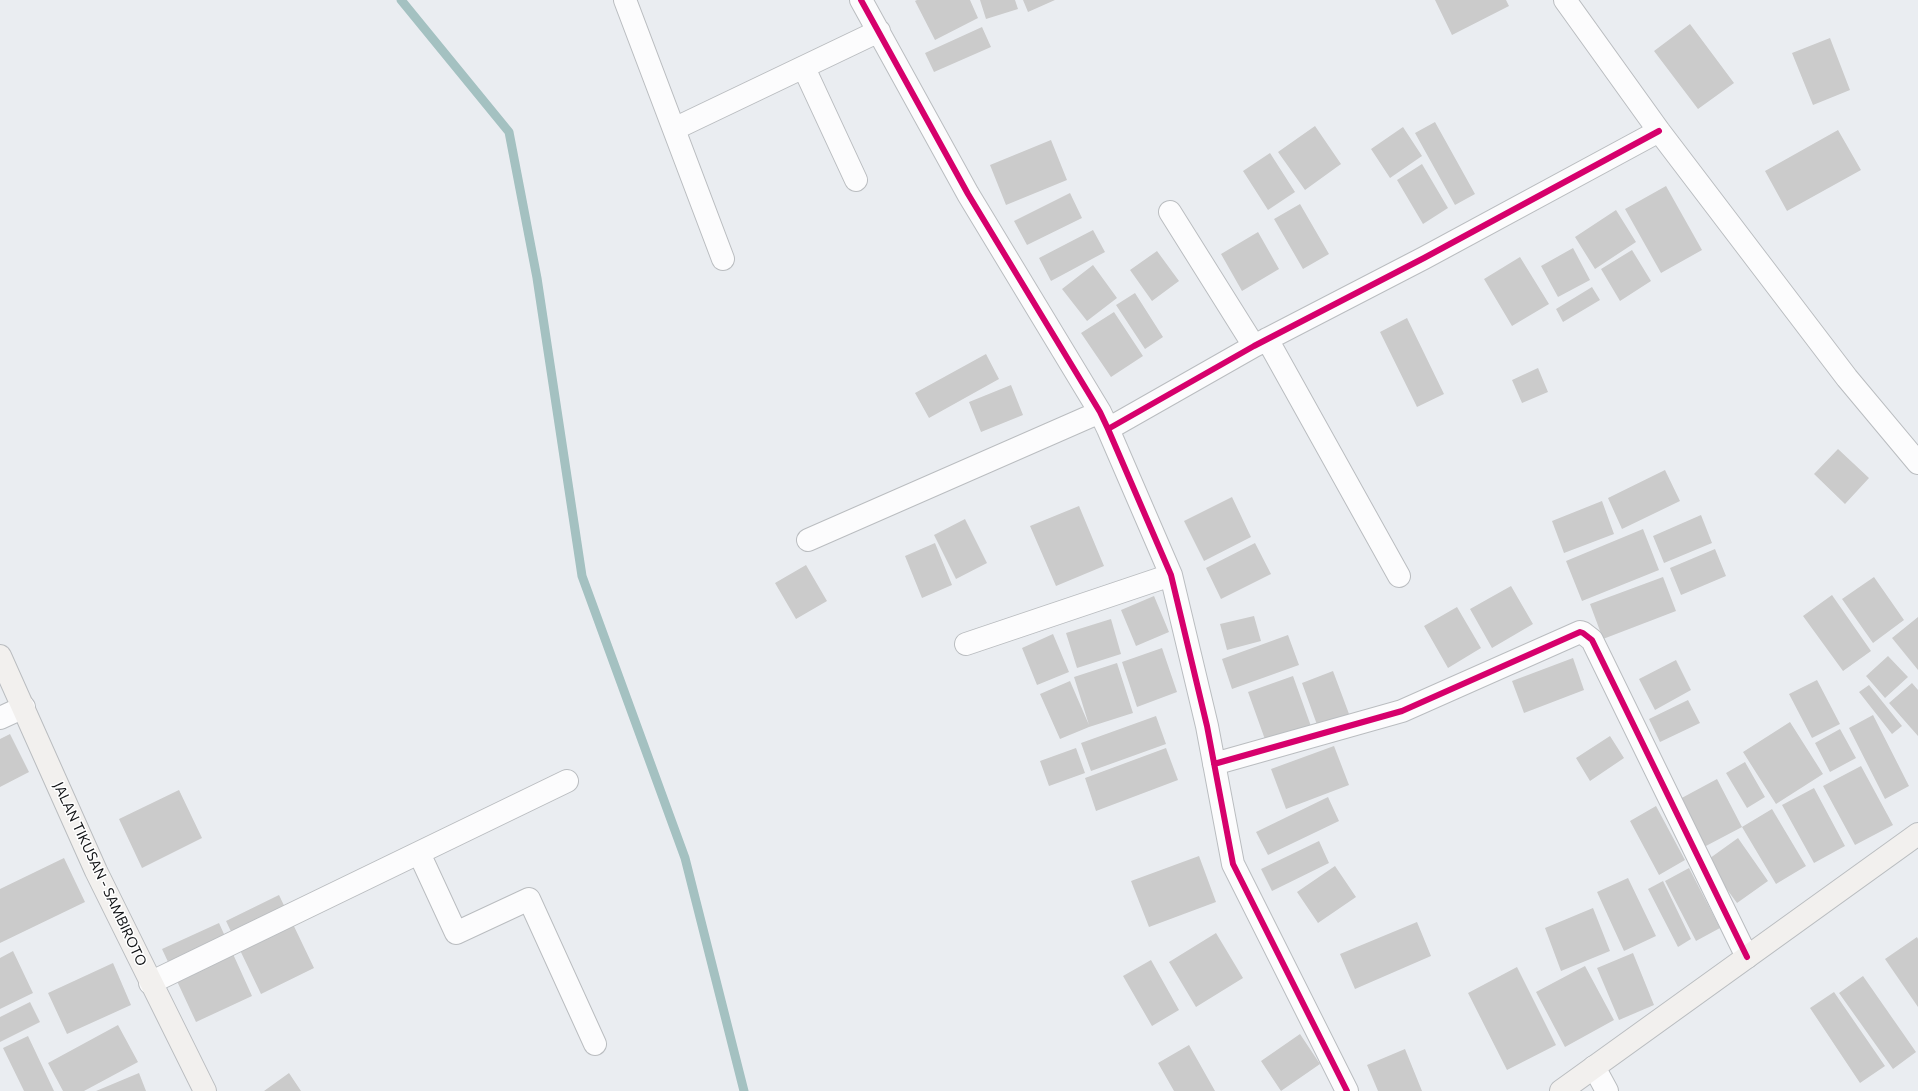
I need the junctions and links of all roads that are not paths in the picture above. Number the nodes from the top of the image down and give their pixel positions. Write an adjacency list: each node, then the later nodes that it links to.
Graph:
1 (625, 0): 6 (street)
2 (861, 0): 4 (street)
3 (1565, 0): 7 (street)
4 (879, 31): 5 (street); 12 (street)
5 (804, 68): 6 (street); 8 (street)
6 (674, 129): 10 (street)
7 (1659, 131): 11 (street); 13 (street)
8 (856, 180)
9 (1170, 212): 11 (street)
10 (723, 259)
11 (1261, 343): 12 (street); 16 (street)
12 (1104, 420): 14 (street); 15 (street)
13 (1918, 463)
14 (808, 540)
15 (1171, 575): 17 (street); 21 (street)
16 (1399, 576)
17 (966, 644)
18 (0, 656): 19 (street, JALAN TIKUSAN - SAMBIROTO)
19 (24, 707): 20 (street); 26 (street, JALAN TIKUSAN - SAMBIROTO)
20 (0, 718)
21 (1214, 764): 25 (street); 30 (street)
22 (567, 781): 24 (street)
23 (1918, 834): 25 (street)
24 (419, 853): 26 (street); 27 (street)
25 (1747, 957): 28 (street)
26 (150, 983): 29 (street, JALAN TIKUSAN - SAMBIROTO)
27 (595, 1044)
28 (1594, 1067): 31 (street); 32 (street)
29 (205, 1091)
30 (1347, 1091)
31 (1561, 1091)
32 (1607, 1091)

